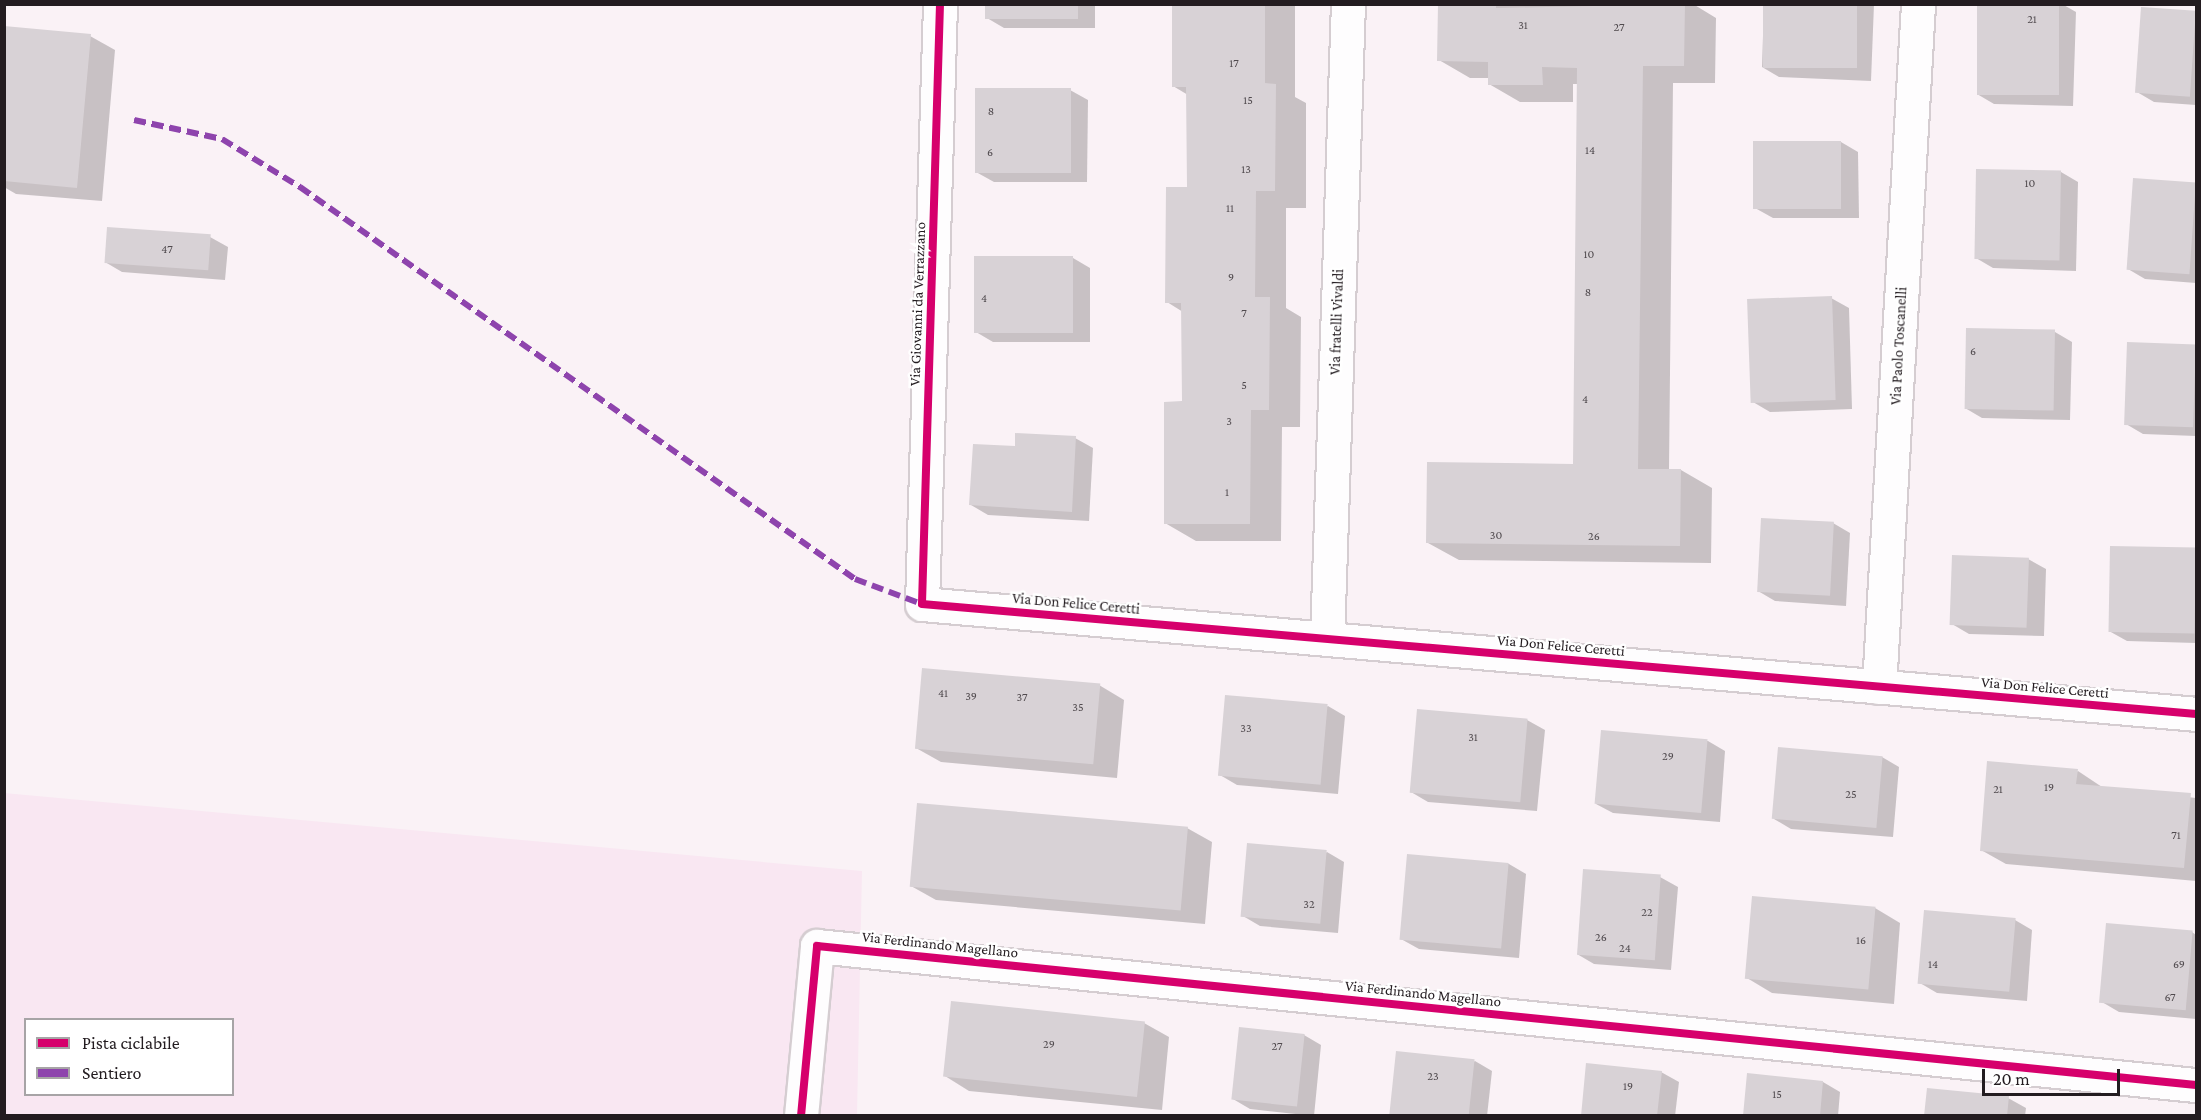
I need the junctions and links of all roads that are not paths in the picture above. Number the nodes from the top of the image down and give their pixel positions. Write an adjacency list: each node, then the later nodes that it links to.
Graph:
1 (940, 4): 4 (street, Via Giovanni da Verrazzano)
2 (1348, 4): 5 (street, Via fratelli Vivaldi)
3 (1918, 4): 6 (street, Via Paolo Toscanelli)
4 (922, 604): 5 (street, Via Don Felice Ceretti)
5 (1327, 639): 6 (street, Via Don Felice Ceretti)
6 (1879, 687): 7 (street, Via Don Felice Ceretti)
7 (2196, 714)
8 (2196, 1085): 9 (street, Via Ferdinando Magellano)
9 (801, 1116)

